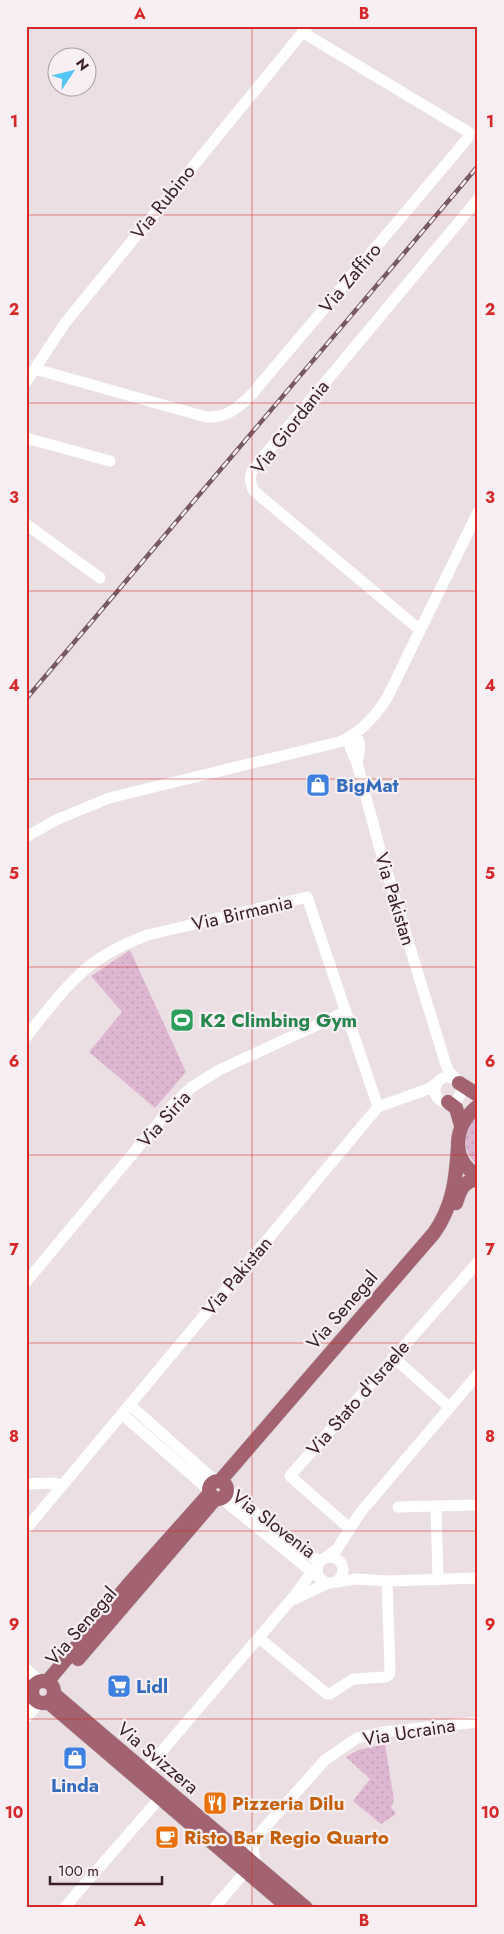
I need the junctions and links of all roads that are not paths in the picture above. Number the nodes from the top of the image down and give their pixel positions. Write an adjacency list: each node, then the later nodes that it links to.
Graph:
1 (305, 29): 3 (street, Via Rubino); 3 (street, Via Zaffiro)
2 (478, 199): 10 (street, Via Giordania)
3 (35, 369): 4 (street, Via Rubino)
4 (26, 382)
5 (26, 438): 6 (street)
6 (110, 461)
7 (478, 512): 10 (street)
8 (26, 524): 9 (street)
9 (100, 578)
10 (420, 630): 11 (street)
11 (354, 742): 12 (street); 15 (street, Via Pakistan)
12 (26, 837)
13 (345, 1012): 14 (street, Via Birmania); 21 (street, Via Birmania); 26 (street, Via Siria)
14 (26, 1037)
15 (445, 1062): 16 (street, Via Pakistan); 17 (street)
16 (458, 1081): 17 (street); 18 (main road); 19 (street)
17 (435, 1086): 19 (street); 21 (street)
18 (478, 1095)
19 (448, 1102): 22 (main road)
20 (478, 1106): 22 (main road)
21 (378, 1107): 29 (street, Via Pakistan)
22 (461, 1125): 23 (main road, Via Senegal)
23 (458, 1147): 24 (main road); 34 (main road, Via Senegal)
24 (478, 1178): 34 (main road, Via Senegal)
25 (478, 1262): 27 (street, Via Stato d'Israele)
26 (26, 1282)
27 (393, 1357): 30 (street); 38 (street, Via Stato d'Israele)
28 (478, 1374): 30 (street)
29 (130, 1405): 31 (street, Via Pakistan); 34 (street, Via Slovenia)
30 (449, 1408): 38 (street)
31 (122, 1414): 33 (street, Via Pakistan); 34 (street, Via Slovenia)
32 (26, 1484): 33 (street)
33 (63, 1485): 39 (street, Via Pakistan)
34 (218, 1489): 42 (street, Via Slovenia); 50 (main road, Via Senegal)
35 (477, 1505): 37 (street)
36 (398, 1506): 37 (street)
37 (436, 1506): 45 (street)
38 (350, 1528): 40 (street)
39 (26, 1529)
40 (342, 1542): 41 (street); 42 (street)
41 (342, 1566): 42 (street); 42 (street); 44 (street)
42 (320, 1571): 44 (street); 47 (street); 47 (street)
43 (478, 1578): 45 (street)
44 (363, 1580): 46 (street)
45 (438, 1580): 46 (street)
46 (387, 1581): 48 (street)
47 (291, 1601): 48 (street)
48 (259, 1638): 53 (street)
49 (26, 1669): 50 (street, Via Svizzera)
50 (40, 1693): 51 (street, Via Senegal); 53 (main road, Via Svizzera)
51 (26, 1718)
52 (478, 1722): 55 (street, Via Ucraina)
53 (142, 1775): 54 (main road, Via Svizzera)
54 (163, 1794): 56 (main road, Via Svizzera); 57 (main road, Via Svizzera); 58 (street)
55 (259, 1834): 56 (street, Via Ucraina); 57 (street)
56 (231, 1842): 57 (main road, Via Svizzera)
57 (251, 1868): 59 (street); 60 (main road, Via Svizzera); 61 (main road, Via Svizzera)
58 (64, 1908)
59 (214, 1908)
60 (289, 1908)
61 (306, 1908)

